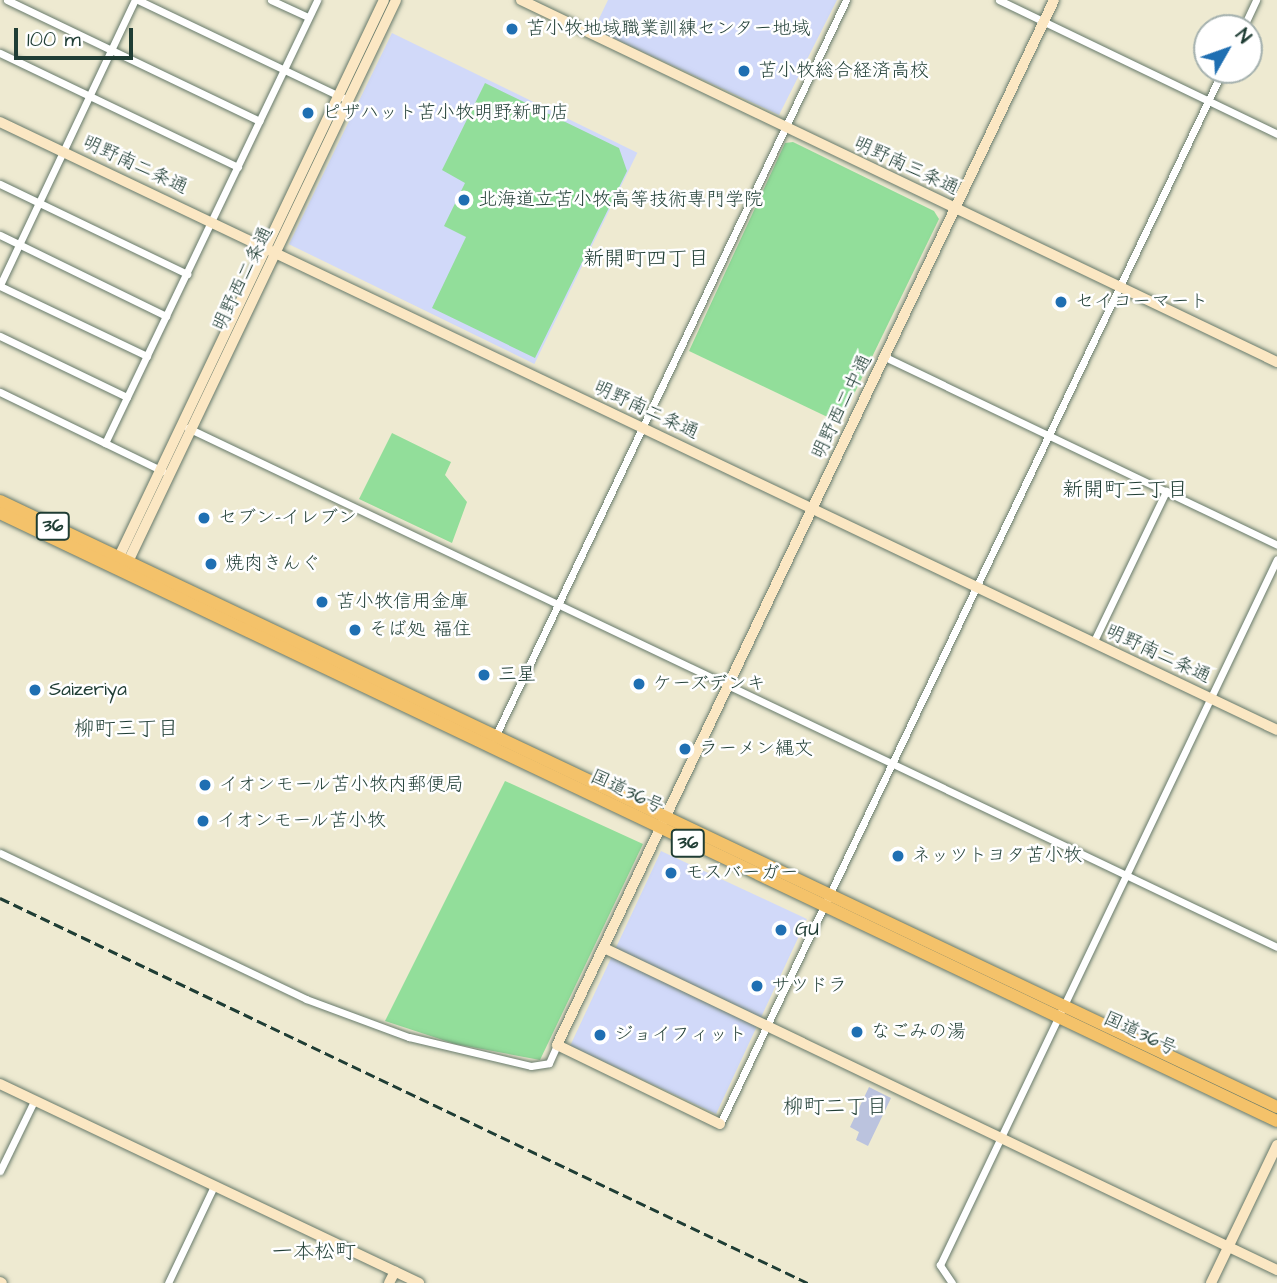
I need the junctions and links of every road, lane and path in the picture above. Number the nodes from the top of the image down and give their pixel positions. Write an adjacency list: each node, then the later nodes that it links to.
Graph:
1 (7, 0): 13 (street)
2 (136, 0): 13 (street); 15 (street)
3 (271, 0): 11 (street)
4 (317, 0): 11 (street)
5 (384, 0): 18 (street, 明野西二条通)
6 (396, 0): 18 (street, 明野西二条通)
7 (521, 0): 22 (street, 明野南三条通)
8 (846, 0): 22 (street)
9 (999, 0): 12 (street)
10 (1054, 0): 12 (street, 明野西二中通)
11 (308, 17): 15 (street)
12 (1044, 22): 19 (street); 28 (street, 明野西二中通)
13 (111, 51): 17 (street); 20 (street)
14 (0, 53): 17 (street)
15 (284, 69): 18 (street); 20 (street)
16 (1216, 84): 19 (street)
17 (89, 96): 24 (street); 25 (street)
18 (343, 97): 32 (street, 明野西二条通)
19 (1208, 101): 23 (street); 35 (street)
20 (260, 121): 25 (street)
21 (0, 122): 24 (street, 明野南二条通)
22 (785, 128): 28 (street, 明野南三条通); 44 (street)
23 (1277, 134)
24 (63, 151): 27 (street); 29 (street, 明野南二条通)
25 (238, 167): 29 (street)
26 (0, 184): 27 (street)
27 (40, 203): 31 (street); 33 (street)
28 (956, 209): 35 (street, 明野南三条通); 39 (street, 明野西二中通)
29 (212, 220): 32 (street, 明野南二条通); 33 (street)
30 (0, 235): 31 (street)
31 (20, 244): 34 (street); 36 (street)
32 (271, 248): 43 (street, 明野西二条通); 44 (street, 明野南二条通)
33 (187, 274): 36 (street)
34 (0, 286): 38 (street)
35 (1118, 287): 40 (street, 明野南三条通); 45 (street)
36 (166, 316): 38 (street)
37 (0, 336): 42 (street)
38 (147, 356): 42 (street)
39 (885, 357): 45 (street); 50 (street, 明野西二中通)
40 (1277, 362)
41 (0, 392): 46 (street)
42 (127, 397): 46 (street)
43 (186, 427): 47 (street, 明野西二条通); 56 (street)
44 (643, 427): 50 (street, 明野南二条通); 56 (street)
45 (1049, 435): 48 (street); 55 (street)
46 (105, 443): 47 (street)
47 (165, 471): 54 (street, 明野西二条通)
48 (1166, 491): 52 (street); 57 (street)
49 (0, 501): 54 (highway, 国道36号 / 36)
50 (813, 508): 55 (street, 明野南二条通); 58 (street, 明野西二中通)
51 (0, 513): 54 (highway, 国道36号 / 36)
52 (1277, 545)
53 (1277, 559): 59 (street)
54 (121, 564): 61 (highway, 国道36号 / 36); 62 (highway, 国道36号 / 36)
55 (976, 587): 57 (street, 明野南二条通); 63 (street)
56 (558, 604): 58 (street); 61 (street)
57 (1093, 643): 59 (street, 明野南二条通)
58 (727, 684): 63 (street); 64 (street, 明野西二中通)
59 (1212, 698): 60 (street, 明野南二条通); 66 (street)
60 (1277, 730)
61 (497, 734): 62 (street); 64 (highway, 国道36号 / 36)
62 (489, 747): 64 (highway, 国道36号 / 36)
63 (893, 763): 66 (street); 67 (street)
64 (664, 823): 67 (highway, 国道36号 / 36); 69 (street, 明野西二中通)
65 (0, 853): 72 (street)
66 (1128, 876): 68 (street); 70 (street)
67 (827, 901): 70 (highway, 国道36号 / 36); 71 (street)
68 (1277, 947)
69 (604, 948): 71 (street); 72 (street, 明野西二中通)
70 (1061, 1012): 75 (highway, 国道36号 / 36); 76 (highway, 国道36号 / 36); 78 (street)
71 (767, 1029): 77 (street); 78 (street)
72 (557, 1045): 77 (street)
73 (0, 1084): 74 (street)
74 (34, 1101): 80 (street); 81 (street)
75 (1277, 1107)
76 (1277, 1121)
77 (720, 1124)
78 (1001, 1138): 82 (street); 88 (street)
79 (1277, 1145): 82 (street)
80 (0, 1171)
81 (214, 1186): 84 (street); 85 (street)
82 (1228, 1247): 83 (street); 89 (street)
83 (1277, 1270)
84 (394, 1271): 86 (street); 87 (street)
85 (168, 1283)
86 (389, 1283)
87 (419, 1283)
88 (952, 1283)
89 (1211, 1283)

